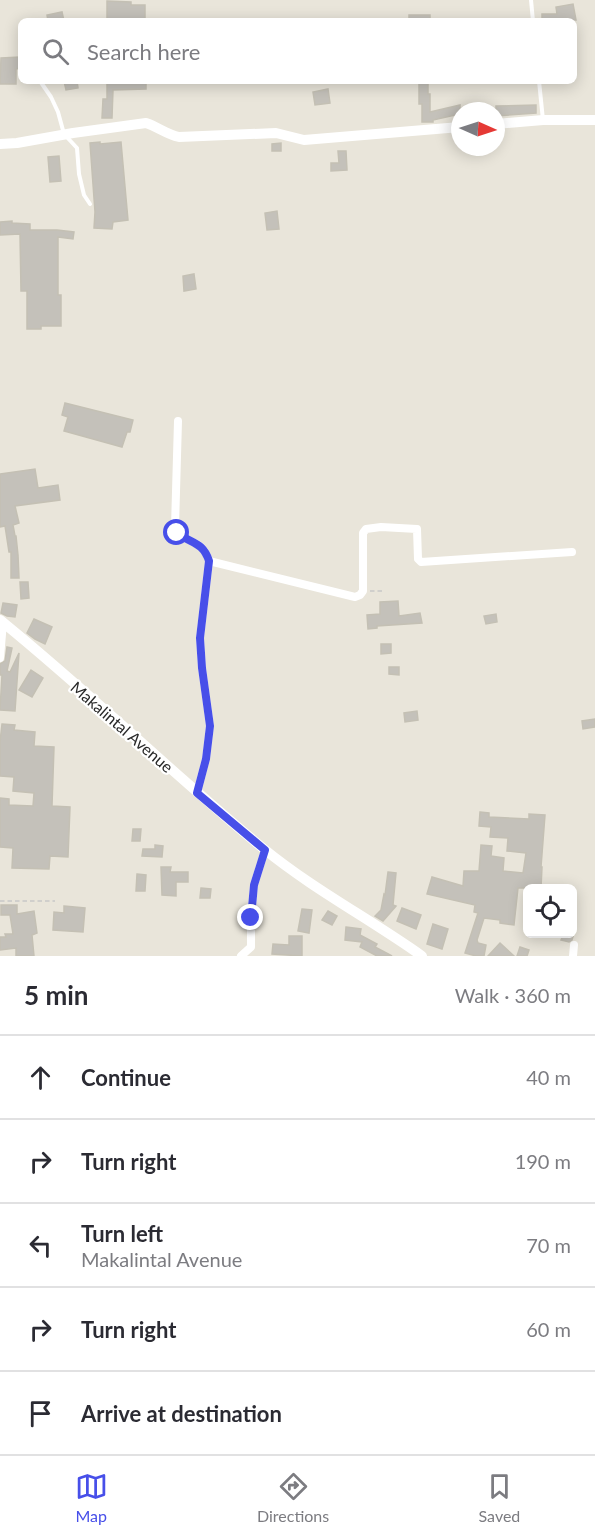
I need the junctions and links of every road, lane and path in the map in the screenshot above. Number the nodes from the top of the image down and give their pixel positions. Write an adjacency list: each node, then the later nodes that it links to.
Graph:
1 (531, 0): 2 (lane)
2 (533, 18)
3 (42, 84): 9 (lane)
4 (539, 84): 5 (lane)
5 (543, 120): 6 (street); 7 (street)
6 (595, 120)
7 (505, 123)
8 (451, 128): 9 (street)
9 (64, 134): 10 (street); 11 (lane)
10 (0, 144)
11 (90, 204)
12 (178, 421): 14 (street)
13 (572, 552): 15 (street)
14 (209, 561): 15 (street); 19 (street)
15 (363, 591): 16 (path)
16 (385, 591)
17 (1, 627): 18 (street); 19 (street, Makalintal Avenue)
18 (0, 658)
19 (197, 793): 20 (street, Makalintal Avenue)
20 (265, 850): 24 (street); 25 (street, Makalintal Avenue)
21 (0, 901): 22 (path)
22 (55, 901)
23 (574, 945): 26 (street)
24 (241, 956)
25 (422, 956)
26 (573, 956)

